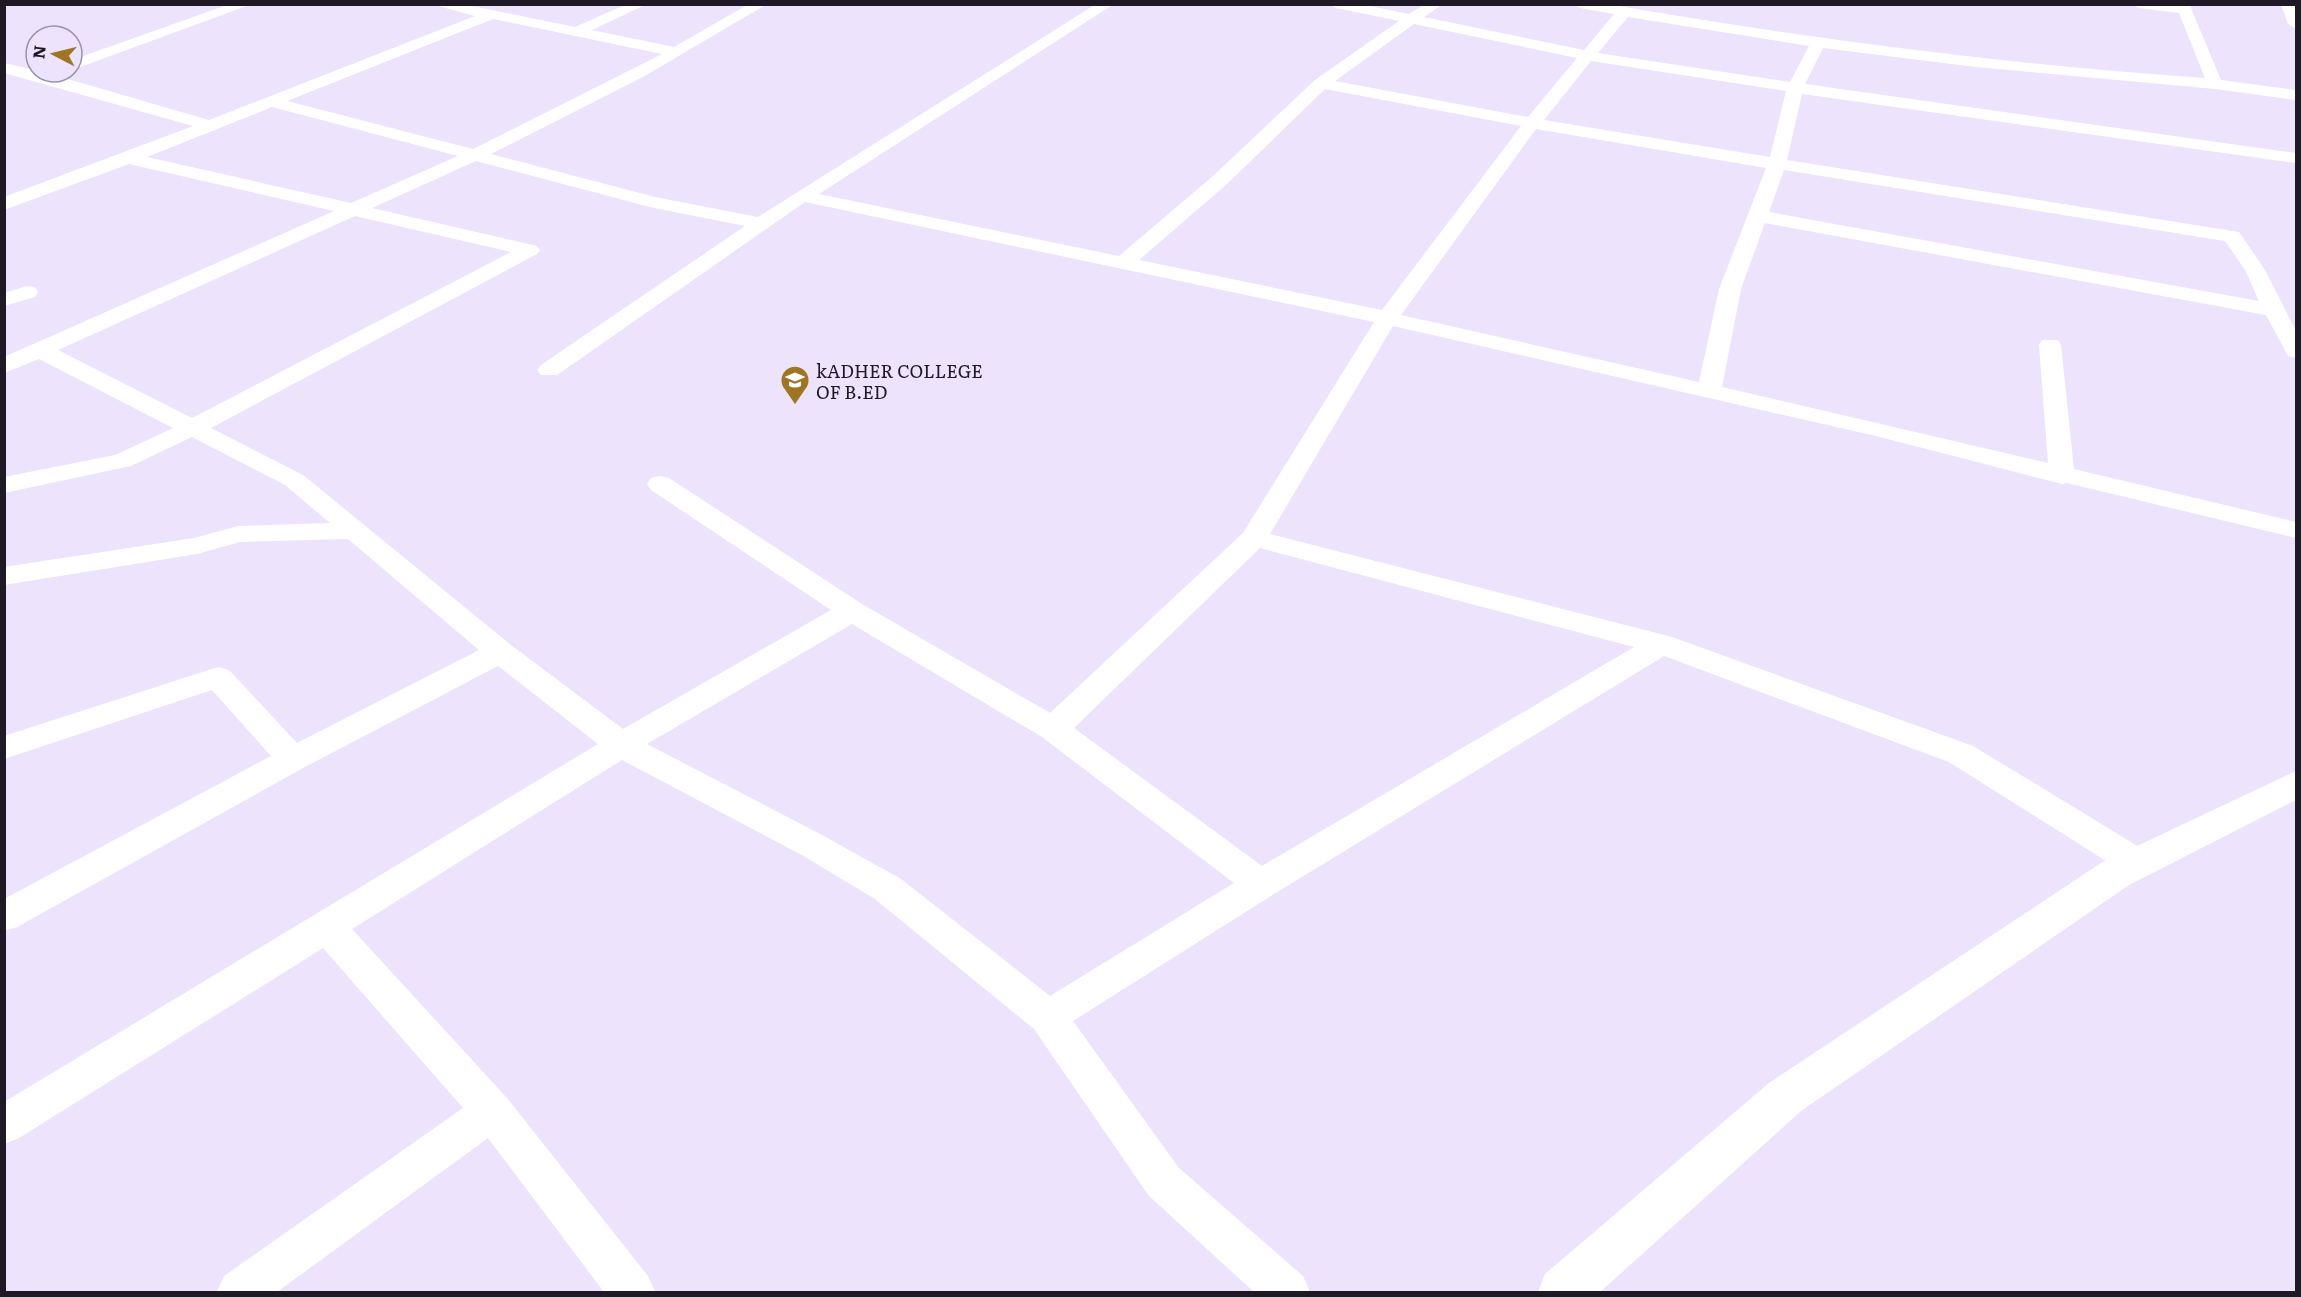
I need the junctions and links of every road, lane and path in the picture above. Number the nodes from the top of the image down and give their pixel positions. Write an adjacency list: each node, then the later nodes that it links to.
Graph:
1 (245, 4): 20 (street)
2 (438, 4): 13 (street)
3 (640, 4): 16 (street)
4 (760, 4): 18 (street)
5 (1107, 4): 37 (street)
6 (1336, 4): 14 (street)
7 (1436, 4): 14 (street)
8 (1580, 4): 12 (street)
9 (2139, 4): 11 (street)
10 (2289, 4): 15 (main road)
11 (2187, 7): 26 (street)
12 (1624, 12): 17 (street); 19 (street)
13 (493, 14): 16 (street); 30 (street)
14 (1411, 19): 19 (street); 24 (street)
15 (2296, 24)
16 (578, 31): 18 (street)
17 (1818, 44): 26 (street); 28 (street)
18 (677, 52): 33 (street)
19 (1588, 56): 28 (street); 31 (street)
20 (84, 61)
21 (4, 68): 22 (street)
22 (24, 71)
23 (24, 82): 27 (street)
24 (1321, 83): 31 (street); 42 (street)
25 (79, 84): 32 (street)
26 (2215, 84): 29 (street)
27 (14, 86)
28 (1795, 88): 35 (street); 36 (street)
29 (2296, 95)
30 (271, 102): 32 (street); 33 (street)
31 (1531, 123): 36 (street); 46 (street)
32 (208, 125): 34 (street)
33 (473, 156): 39 (street); 41 (street)
34 (128, 158): 38 (street); 39 (street)
35 (2296, 158)
36 (1777, 164): 40 (street); 45 (street)
37 (802, 196): 41 (street); 42 (street)
38 (4, 204)
39 (352, 210): 48 (street); 53 (street)
40 (1757, 216): 45 (street); 52 (street)
41 (760, 224): 51 (street)
42 (1125, 261): 46 (street)
43 (27, 292): 44 (street)
44 (4, 300)
45 (2274, 310): 49 (street)
46 (1388, 318): 52 (street); 59 (street)
47 (2050, 345): 54 (street)
48 (42, 351): 50 (street); 53 (street)
49 (2296, 351)
50 (4, 366)
51 (549, 370)
52 (1709, 391): 54 (street)
53 (190, 429): 55 (street); 58 (street)
54 (2062, 476): 57 (street)
55 (4, 484)
56 (660, 484): 61 (street)
57 (2296, 530)
58 (352, 531): 60 (street); 63 (street)
59 (1254, 538): 62 (street); 64 (street)
60 (4, 576)
61 (852, 611): 64 (street); 65 (street)
62 (1660, 644): 69 (street); 70 (street)
63 (500, 652): 65 (street); 67 (street)
64 (1053, 729): 70 (street)
65 (621, 745): 72 (street); 73 (street)
66 (4, 748): 67 (street)
67 (293, 759): 71 (street)
68 (2296, 784): 69 (main road)
69 (2137, 862): 79 (main road)
70 (1261, 884): 73 (street)
71 (4, 916)
72 (326, 926): 74 (street); 75 (street)
73 (1048, 1017): 78 (street)
74 (492, 1111): 76 (street); 77 (street)
75 (4, 1125)
76 (240, 1293)
77 (632, 1293)
78 (1287, 1293)
79 (1563, 1293)

